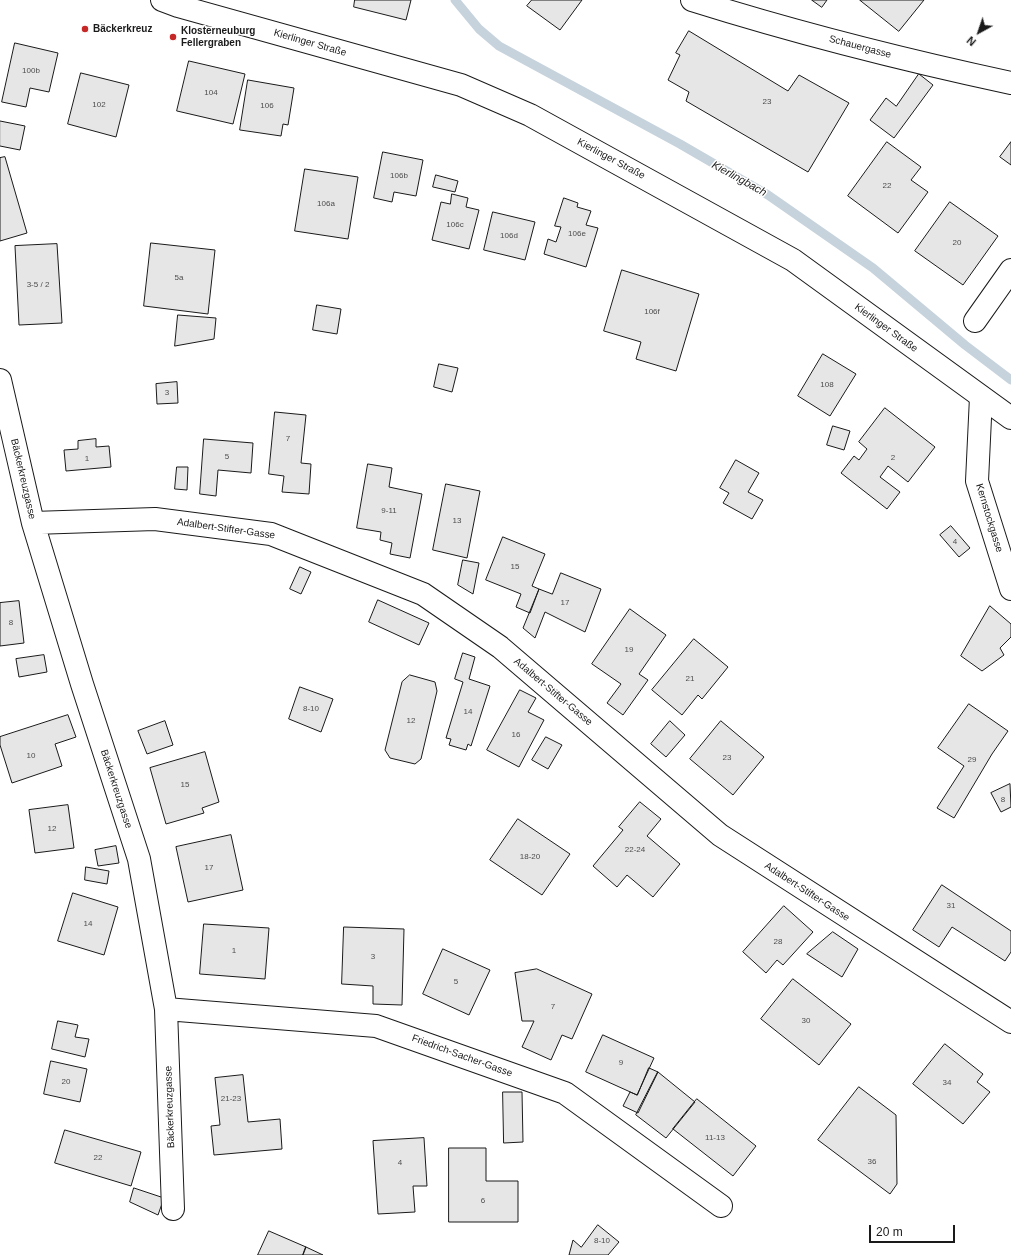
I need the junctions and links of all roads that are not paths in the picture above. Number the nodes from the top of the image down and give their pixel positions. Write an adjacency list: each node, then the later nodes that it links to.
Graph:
1 (162, 0): 7 (street, Kierlinger Straße)
2 (706, 2): 3 (street, Schauergasse)
3 (1011, 83)
4 (1011, 270): 5 (street)
5 (975, 321)
6 (0, 380): 9 (street, Bäckerkreuzgasse)
7 (981, 397): 8 (street, Kierlinger Straße); 10 (street, Kernstockgasse)
8 (1011, 418)
9 (33, 522): 11 (street, Bäckerkreuzgasse); 12 (street, Adalbert-Stifter-Gasse)
10 (1011, 589)
11 (166, 1009): 13 (street, Friedrich-Sacher-Gasse); 14 (street, Bäckerkreuzgasse)
12 (1011, 1022)
13 (721, 1206)
14 (173, 1209)

